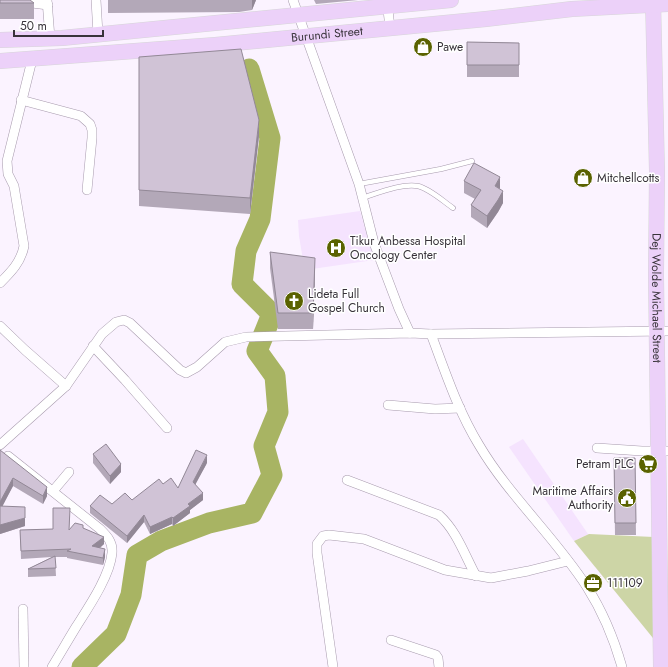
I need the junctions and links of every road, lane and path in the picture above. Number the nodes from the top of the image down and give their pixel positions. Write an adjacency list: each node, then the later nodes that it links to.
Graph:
1 (25, 0): 5 (street)
2 (96, 0): 11 (street)
3 (293, 0): 8 (street)
4 (451, 0): 6 (main road, Burundi Street)
5 (48, 3): 13 (street)
6 (387, 3): 8 (main road, Burundi Street); 9 (street)
7 (658, 3): 9 (main road, Burundi Street); 26 (main road, Dej Wolde Michael Street)
8 (297, 16): 10 (main road, Burundi Street); 12 (street)
9 (390, 28): 12 (main road, Burundi Street)
10 (138, 30): 11 (main road, Burundi Street); 15 (main road)
11 (98, 34): 13 (main road, Burundi Street)
12 (305, 36): 15 (main road, Burundi Street); 20 (street)
13 (50, 38): 14 (main road, Burundi Street)
14 (0, 40)
15 (141, 51): 16 (main road, Burundi Street)
16 (32, 60): 17 (main road, Burundi Street); 18 (street)
17 (0, 61)
18 (21, 100): 21 (street); 24 (street)
19 (472, 161): 20 (lane)
20 (359, 184): 22 (street)
21 (87, 190)
22 (362, 198): 23 (lane); 27 (street)
23 (453, 208)
24 (0, 283)
25 (0, 326): 30 (street)
26 (662, 331): 28 (street); 37 (main road, Dej Wolde Michael Street)
27 (410, 333): 28 (street); 29 (street)
28 (431, 334): 32 (street)
29 (93, 346): 30 (street); 33 (street)
30 (66, 386): 34 (street)
31 (388, 406): 32 (street)
32 (460, 408): 41 (street)
33 (167, 428)
34 (0, 445)
35 (598, 448): 37 (street)
36 (0, 451): 40 (street)
37 (663, 451): 44 (main road, Dej Wolde Michael Street)
38 (69, 472): 40 (street)
39 (347, 480): 42 (street)
40 (53, 490): 47 (street)
41 (568, 561): 42 (street); 50 (street)
42 (476, 576): 48 (street)
43 (23, 609): 46 (street)
44 (664, 614): 51 (main road, Dej Wolde Michael Street)
45 (391, 640): 49 (street)
46 (24, 667)
47 (52, 667)
48 (333, 667)
49 (439, 667)
50 (622, 667)
51 (660, 667)

